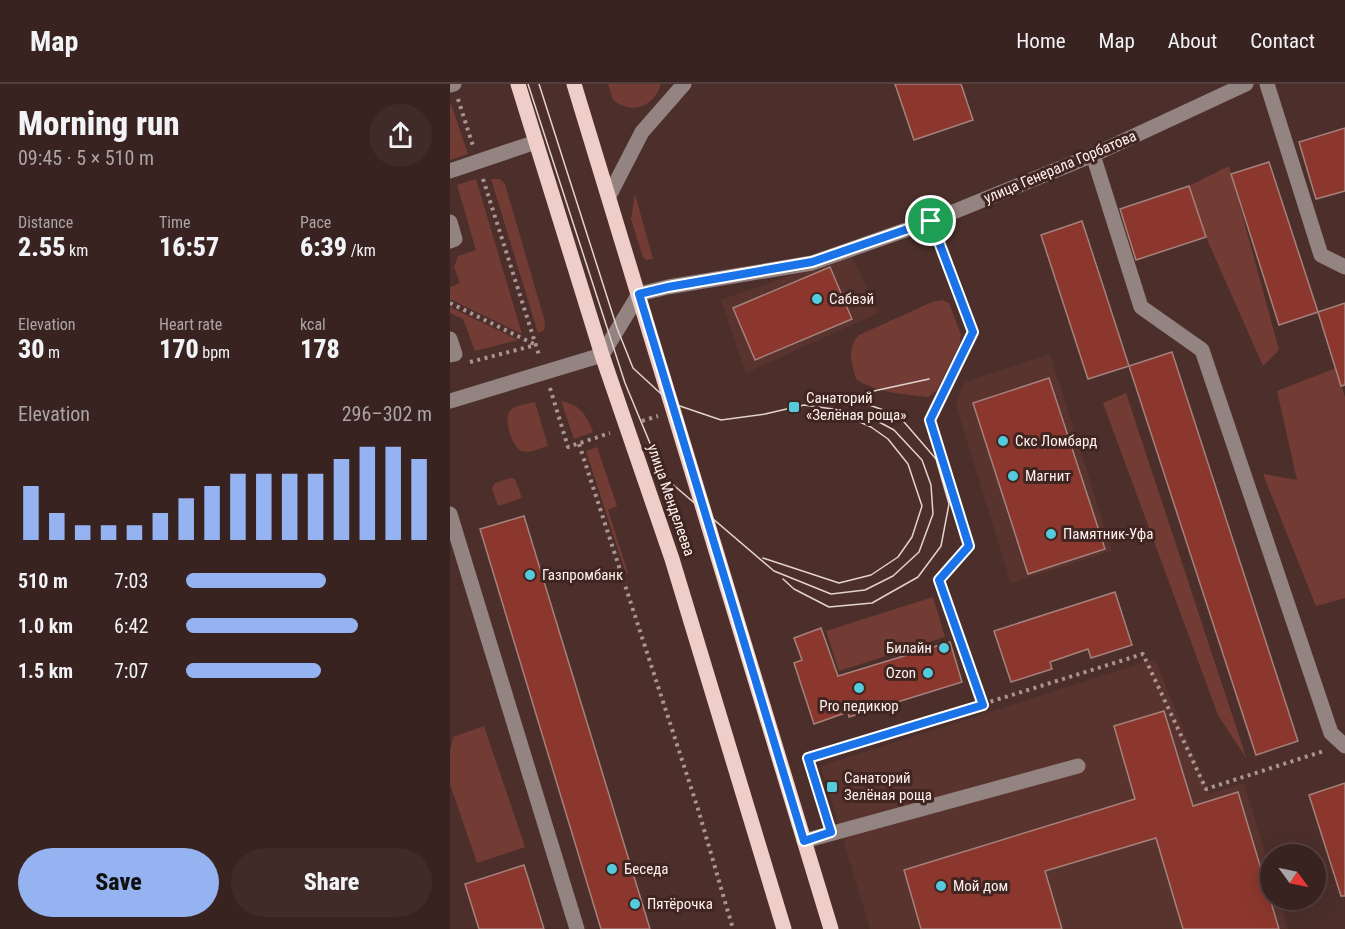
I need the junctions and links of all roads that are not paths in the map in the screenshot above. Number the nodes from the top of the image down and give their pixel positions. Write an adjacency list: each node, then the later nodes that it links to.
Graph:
1 (518, 84): 6 (main road, улица Менделеева)
2 (574, 84): 9 (main road, улица Менделеева)
3 (684, 84): 9 (street)
4 (1246, 84): 7 (street, улица Генерала Горбатова)
5 (1267, 84): 12 (street)
6 (536, 142): 8 (street); 15 (main road, улица Менделеева)
7 (1093, 155): 13 (street, улица Генерала Горбатова); 19 (street)
8 (450, 171)
9 (609, 196): 13 (main road, улица Менделеева)
10 (450, 222): 11 (street)
11 (450, 241)
12 (1345, 267)
13 (639, 294): 15 (street); 21 (main road, улица Менделеева)
14 (450, 339): 16 (street)
15 (602, 355): 17 (street); 23 (main road, улица Менделеева)
16 (457, 359)
17 (450, 400)
18 (450, 514): 22 (street)
19 (1345, 745)
20 (1078, 766): 21 (street)
21 (804, 841): 24 (main road, улица Менделеева)
22 (577, 929)
23 (784, 929)
24 (831, 929)

